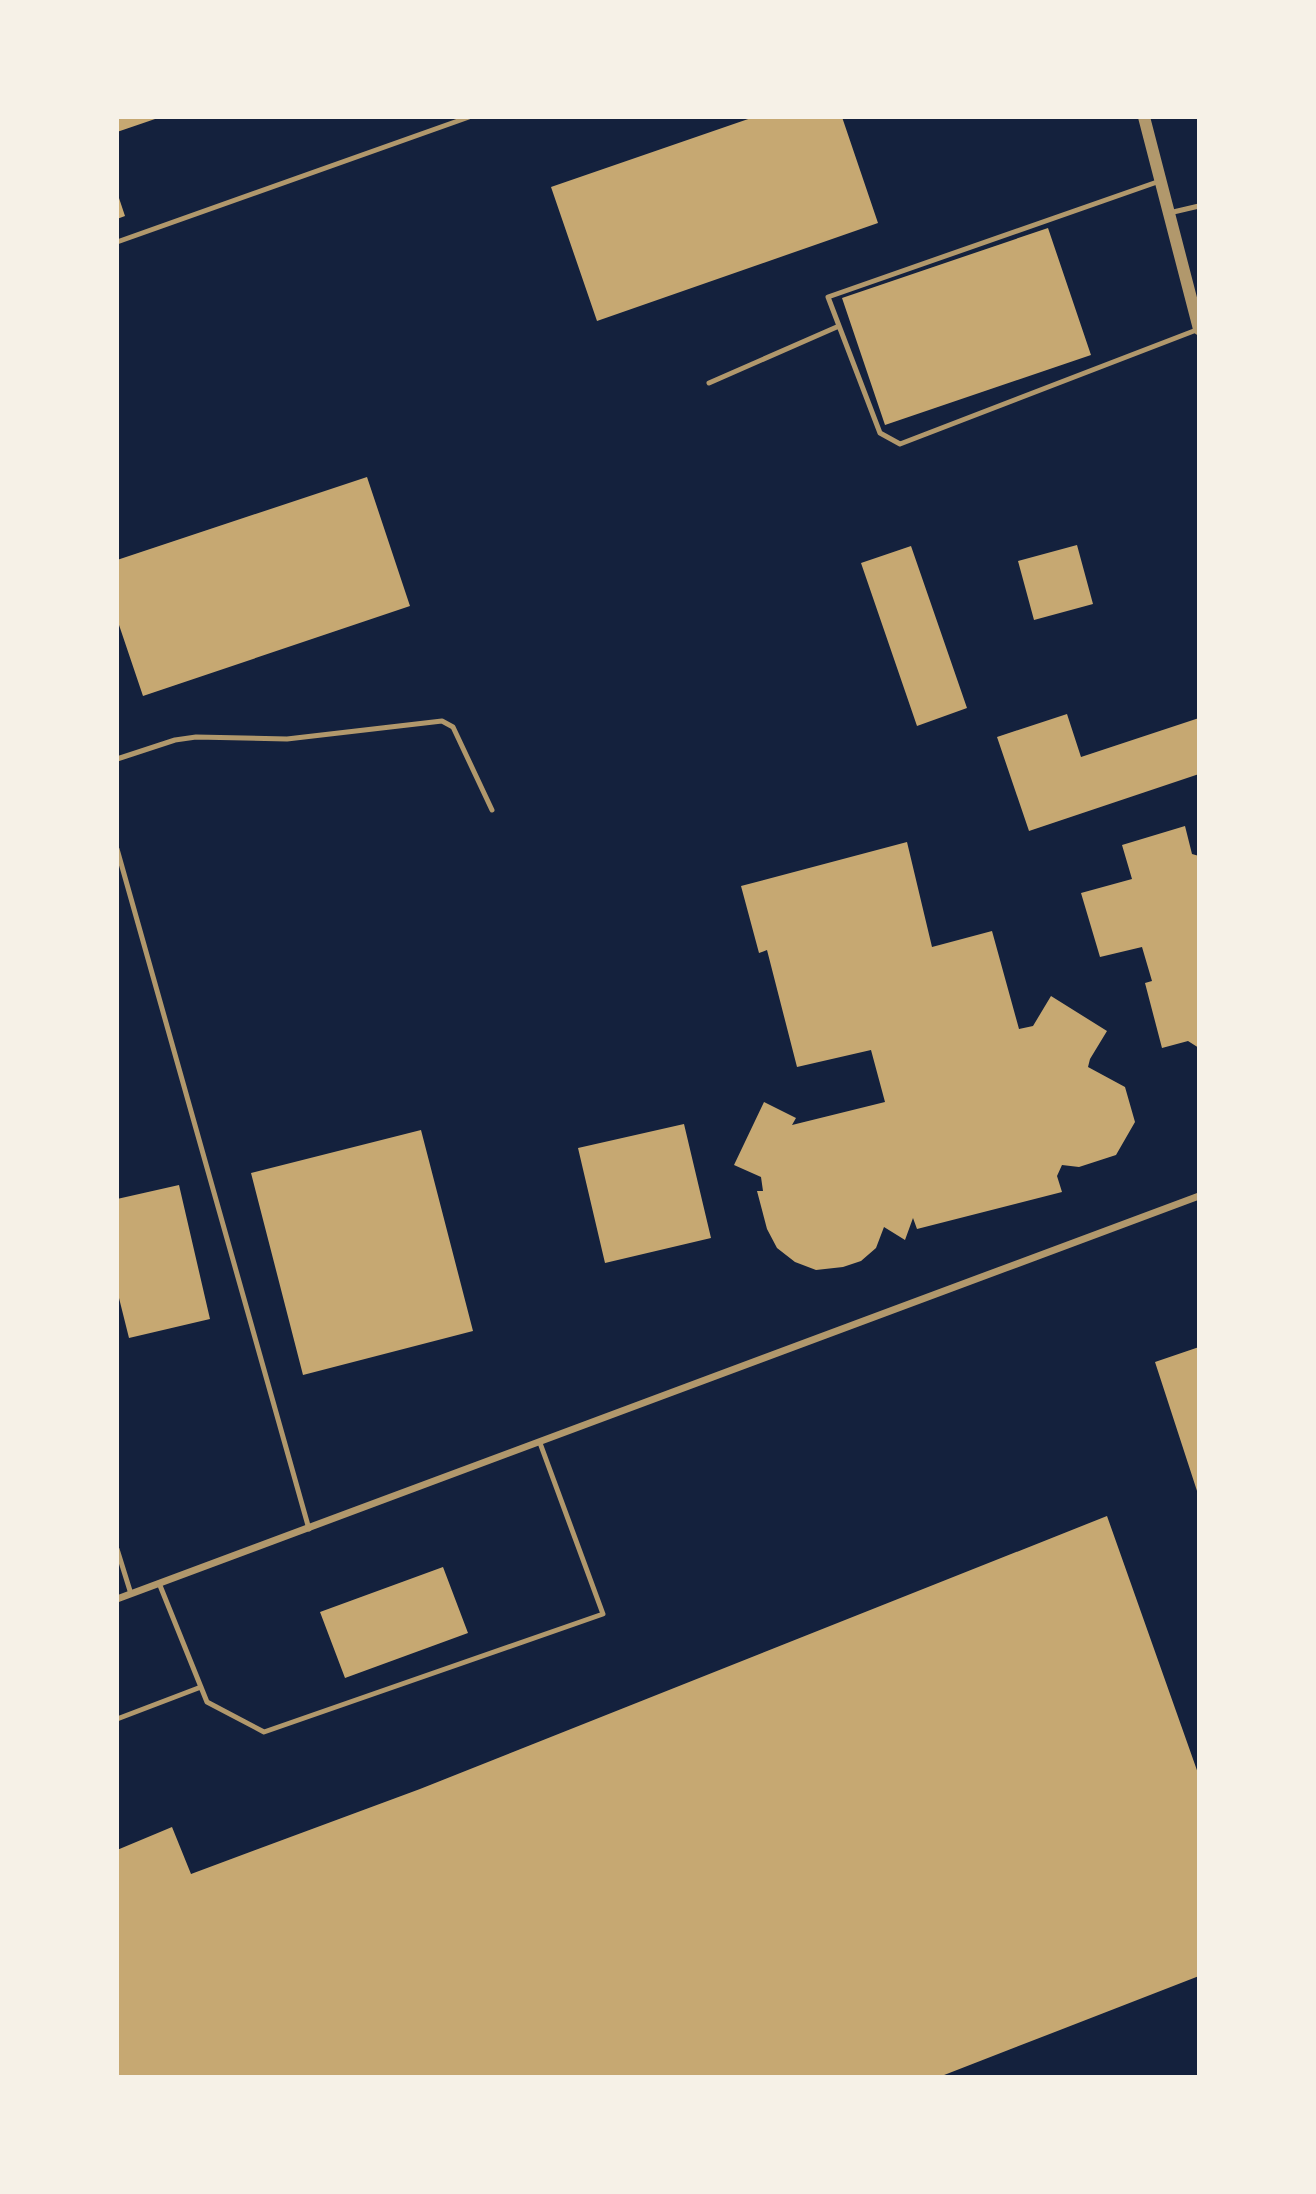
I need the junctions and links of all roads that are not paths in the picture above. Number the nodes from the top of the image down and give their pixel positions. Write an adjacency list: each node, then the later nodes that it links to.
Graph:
1 (469, 117): 6 (lane)
2 (1144, 117): 3 (street)
3 (1160, 181): 5 (street); 7 (lane)
4 (1199, 206): 5 (lane)
5 (1169, 213): 8 (street)
6 (117, 242)
7 (839, 326): 8 (lane); 9 (lane)
8 (1199, 329)
9 (709, 383)
10 (117, 759): 11 (lane)
11 (492, 810)
12 (117, 849): 15 (lane)
13 (1199, 1196): 14 (street)
14 (540, 1443): 15 (street); 20 (lane)
15 (309, 1529): 17 (street)
16 (117, 1549): 18 (lane)
17 (159, 1583): 18 (street); 20 (lane)
18 (131, 1594): 19 (street)
19 (117, 1600)
20 (201, 1687): 21 (lane)
21 (117, 1718)

